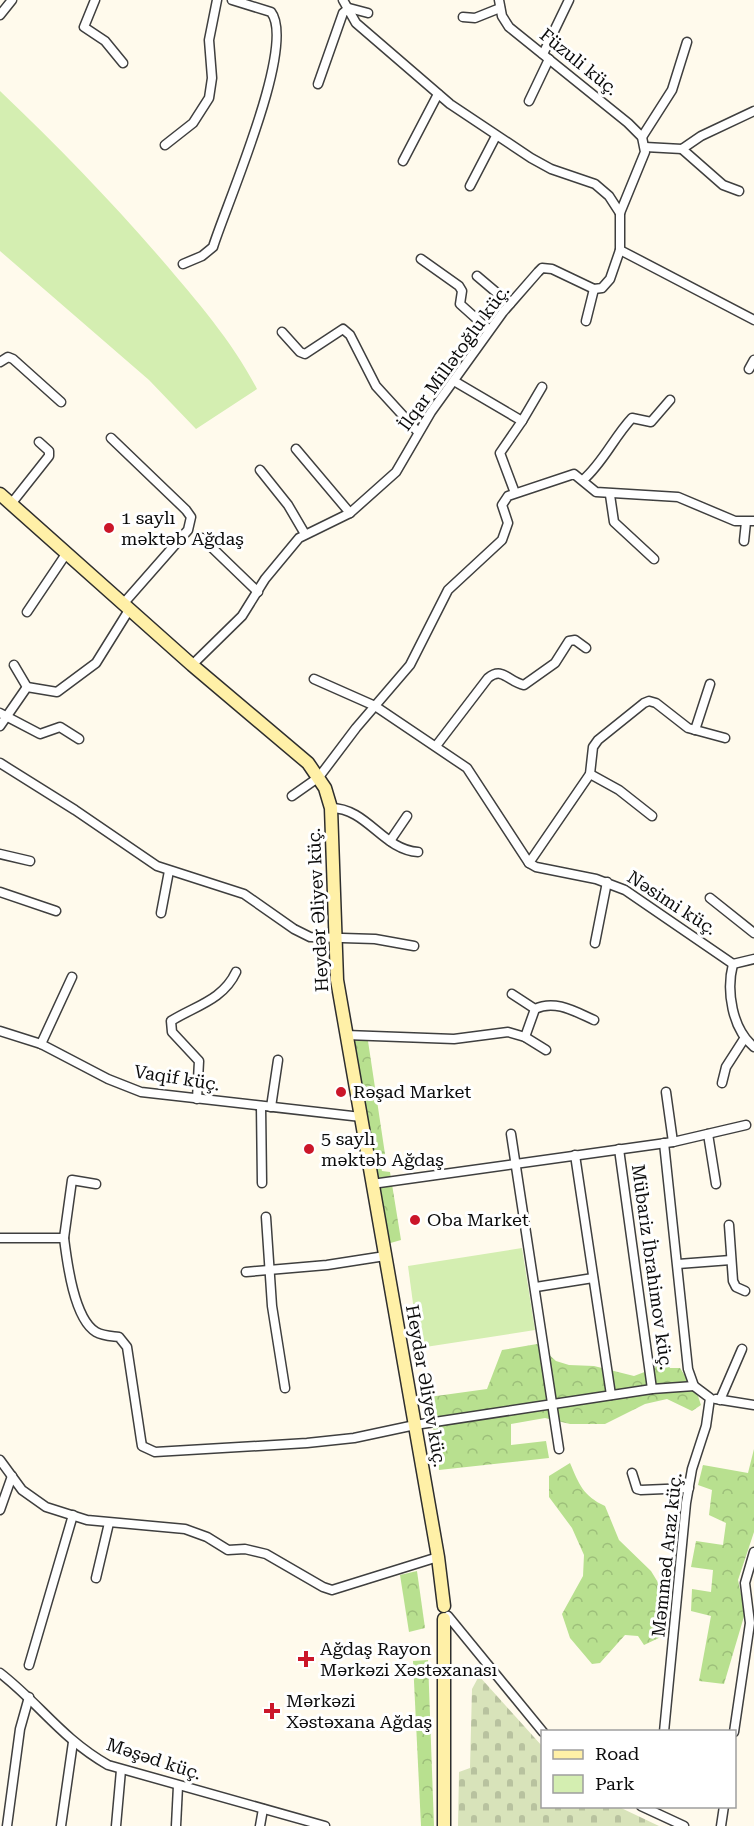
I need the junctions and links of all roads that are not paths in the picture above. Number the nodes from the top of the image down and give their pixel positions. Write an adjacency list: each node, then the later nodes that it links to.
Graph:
1 (12, 0): 10 (street)
2 (95, 0): 14 (street)
3 (217, 0): 21 (street)
4 (232, 0): 30 (street)
5 (343, 0): 8 (street)
6 (569, 0): 13 (street)
7 (499, 4): 11 (street); 13 (street, Füzuli küç.)
8 (349, 8): 9 (street); 15 (street); 16 (street)
9 (368, 13)
10 (0, 15)
11 (464, 17)
12 (687, 42): 20 (street)
13 (546, 56): 17 (street); 20 (street, Füzuli küç.)
14 (123, 63)
15 (318, 84)
16 (438, 94): 19 (street); 24 (street)
17 (529, 101)
18 (754, 111): 23 (street)
19 (496, 136): 25 (street); 27 (street)
20 (642, 137): 22 (street)
21 (165, 145)
22 (645, 147): 23 (street); 27 (street)
23 (682, 149): 26 (street)
24 (404, 160)
25 (470, 186)
26 (739, 191)
27 (620, 213): 28 (street)
28 (620, 250): 32 (street); 34 (street)
29 (421, 259): 36 (street)
30 (183, 264)
31 (477, 276): 33 (street)
32 (594, 290): 33 (street, İlqar Millətoğlu küç.); 35 (street)
33 (510, 304): 36 (street, İlqar Millətoğlu küç.)
34 (754, 320)
35 (586, 321)
36 (489, 330): 41 (street, İlqar Millətoğlu küç.)
37 (282, 332): 46 (street)
38 (754, 360): 40 (street)
39 (0, 362): 44 (street)
40 (749, 369)
41 (454, 381): 45 (street); 46 (street, İlqar Millətoğlu küç.)
42 (542, 387): 45 (street)
43 (670, 400): 51 (street)
44 (61, 402)
45 (522, 421): 52 (street)
46 (417, 432): 56 (street, İlqar Millətoğlu küç.)
47 (111, 438): 64 (street)
48 (39, 442): 55 (street)
49 (296, 449): 56 (street)
50 (260, 470): 58 (street)
51 (583, 480): 52 (street); 54 (street)
52 (515, 493): 72 (street)
53 (0, 494): 55 (main road, Heydər Əliyev küç.)
54 (610, 495): 57 (street); 62 (street)
55 (11, 504): 61 (main road, Heydər Əliyev küç.)
56 (350, 513): 58 (street, İlqar Millətoğlu küç.)
57 (750, 521): 60 (street)
58 (305, 534): 63 (street, İlqar Millətoğlu küç.)
59 (202, 538): 63 (street)
60 (744, 541)
61 (66, 554): 64 (main road, Heydər Əliyev küç.); 65 (street)
62 (654, 559)
63 (258, 592): 68 (street, İlqar Millətoğlu küç.)
64 (126, 607): 68 (main road, Heydər Əliyev küç.); 71 (street)
65 (27, 612)
66 (586, 648): 78 (street)
67 (14, 665): 71 (street)
68 (192, 665): 81 (main road, Heydər Əliyev küç.)
69 (314, 679): 72 (street)
70 (710, 684): 75 (street)
71 (27, 687): 73 (street)
72 (375, 706): 78 (street); 81 (street)
73 (3, 715): 74 (street); 77 (street)
74 (0, 726)
75 (694, 730): 76 (street); 80 (street)
76 (725, 738)
77 (79, 739)
78 (436, 746): 90 (street)
79 (0, 763): 91 (street)
80 (590, 774): 85 (street); 90 (street)
81 (319, 777): 82 (street); 83 (main road, Heydər Əliyev küç.)
82 (292, 796)
83 (331, 808): 86 (street); 98 (main road, Heydər Əliyev küç.)
84 (407, 816): 86 (street)
85 (652, 816)
86 (390, 841): 87 (street)
87 (418, 852)
88 (0, 854): 89 (street)
89 (30, 861)
90 (529, 863): 92 (street, Nəsimi küç.)
91 (169, 871): 96 (street); 98 (street)
92 (607, 882): 99 (street); 102 (street, Nəsimi küç.)
93 (0, 892): 95 (street)
94 (710, 898): 97 (street)
95 (56, 911)
96 (161, 913)
97 (754, 933)
98 (334, 939): 100 (street); 109 (main road, Heydər Əliyev küç.)
99 (595, 943)
100 (414, 946)
101 (754, 959): 102 (street)
102 (733, 964): 111 (street)
103 (237, 972): 118 (street)
104 (72, 977): 112 (street)
105 (512, 994): 106 (street)
106 (535, 1009): 107 (street); 110 (street)
107 (594, 1020)
108 (0, 1031): 112 (street, Vaqif küç.)
109 (346, 1035): 110 (street); 121 (main road, Heydər Əliyev küç.)
110 (525, 1036): 114 (street)
111 (744, 1039): 113 (street); 116 (street)
112 (41, 1044): 118 (street, Vaqif küç.)
113 (754, 1047)
114 (546, 1050)
115 (278, 1060): 120 (street)
116 (722, 1083)
117 (666, 1092): 125 (street)
118 (197, 1100): 119 (street, Vaqif küç.)
119 (261, 1106): 120 (street, Vaqif küç.); 129 (street)
120 (271, 1107): 121 (street, Vaqif küç.)
121 (361, 1117): 131 (main road, Heydər Əliyev küç.)
122 (746, 1125): 124 (street)
123 (511, 1134): 128 (street)
124 (708, 1134): 125 (street); 132 (street)
125 (668, 1142): 126 (street); 139 (street)
126 (620, 1149): 127 (street); 148 (street, Mübariz İbrahimov küç.)
127 (575, 1155): 128 (street); 142 (street)
128 (515, 1164): 131 (street); 143 (street)
129 (262, 1183)
130 (96, 1184): 136 (street)
131 (372, 1184): 137 (main road, Heydər Əliyev küç.)
132 (716, 1184)
133 (266, 1217): 141 (street)
134 (729, 1225): 138 (street)
135 (0, 1238): 136 (street)
136 (64, 1238): 154 (street)
137 (385, 1256): 141 (street); 154 (main road, Heydər Əliyev küç.)
138 (731, 1260): 139 (street); 144 (street)
139 (678, 1264): 146 (street)
140 (246, 1272): 141 (street)
141 (269, 1272): 147 (street)
142 (594, 1278): 143 (street); 149 (street)
143 (536, 1287): 152 (street)
144 (745, 1291)
145 (742, 1349): 151 (street)
146 (694, 1386): 148 (street); 150 (street)
147 (285, 1388)
148 (652, 1389): 149 (street)
149 (611, 1395): 152 (street)
150 (710, 1398): 151 (street); 159 (street, Məmməd Araz küç.)
151 (720, 1400): 153 (street)
152 (552, 1404): 154 (street); 155 (street)
153 (754, 1405)
154 (415, 1425): 164 (main road, Heydər Əliyev küç.)
155 (559, 1449)
156 (0, 1460): 158 (street)
157 (632, 1473): 159 (street)
158 (12, 1476): 160 (street); 161 (street)
159 (689, 1488): 172 (street, Məmməd Araz küç.)
160 (0, 1510)
161 (73, 1515): 162 (street); 168 (street)
162 (109, 1523): 164 (street); 165 (street)
163 (754, 1552): 166 (street)
164 (438, 1557): 167 (main road, Heydər Əliyev küç.)
165 (96, 1578)
166 (751, 1603): 173 (street)
167 (445, 1614): 171 (street); 186 (main road, Heydər Əliyev küç.)
168 (28, 1665)
169 (0, 1673): 170 (street, Məşəd küç.)
170 (29, 1697): 174 (street, Məşəd küç.); 180 (street)
171 (542, 1730)
172 (664, 1730)
173 (734, 1730)
174 (73, 1742): 175 (street, Məşəd küç.); 181 (street)
175 (121, 1770): 176 (street, Məşəd küç.); 182 (street)
176 (178, 1786): 178 (street, Məşəd küç.); 183 (street)
177 (724, 1808): 188 (street)
178 (263, 1809): 184 (street); 185 (street, Məşəd küç.)
179 (655, 1810): 187 (street)
180 (7, 1826)
181 (61, 1826)
182 (116, 1826)
183 (176, 1826)
184 (260, 1826)
185 (325, 1826)
186 (444, 1826)
187 (684, 1826)
188 (721, 1826)

